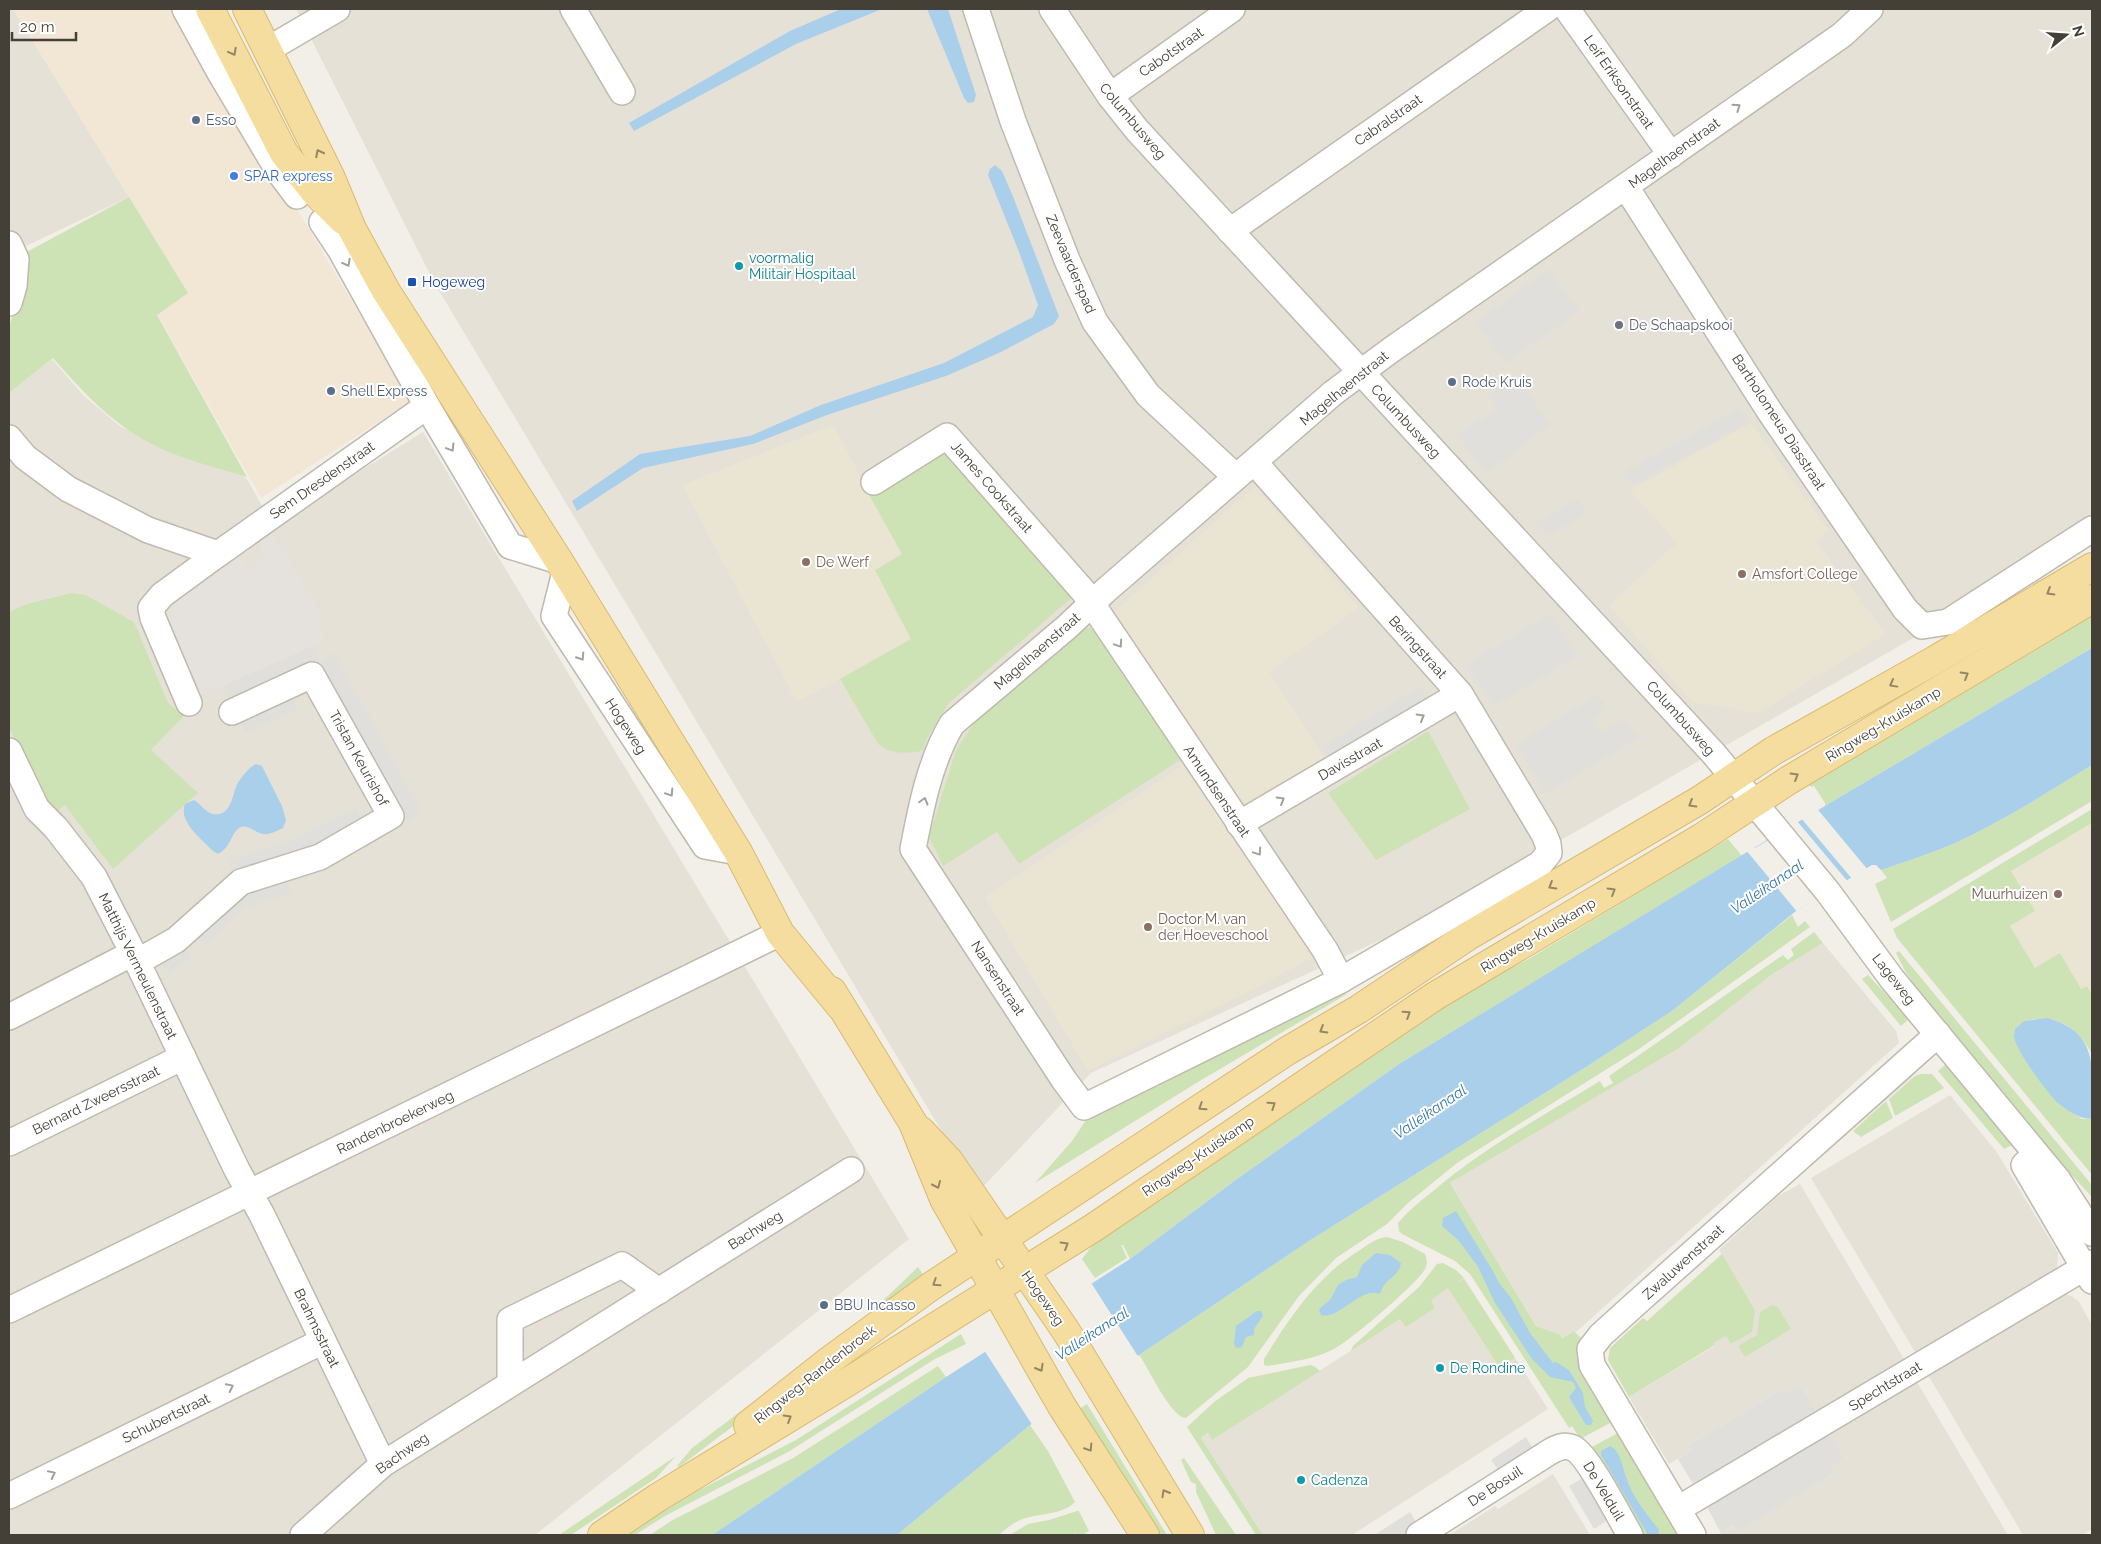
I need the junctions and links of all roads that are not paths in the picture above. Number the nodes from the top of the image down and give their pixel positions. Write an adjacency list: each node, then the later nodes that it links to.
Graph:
1 (185, 9): 17 (street)
2 (210, 9): 19 (main road, Hogeweg, one-way to 19)
3 (247, 9): 12 (main road, Hogeweg)
4 (337, 9): 12 (street)
5 (573, 9): 13 (street)
6 (976, 9): 26 (street, Zeevaarderspad)
7 (1052, 9): 14 (street, Columbusweg)
8 (1232, 9): 14 (street, Cabotstraat)
9 (1547, 9): 20 (street, Cabralstraat)
10 (1567, 9): 15 (street, Leif Eriksonstraat)
11 (1870, 9): 15 (street, Magelhaenstraat, one-way to 11)
12 (267, 50): 19 (main road, Hogeweg, one-way to 12)
13 (622, 92)
14 (1110, 96): 20 (street, Columbusweg)
15 (1671, 155): 16 (street, Magelhaenstraat)
16 (1626, 187): 23 (street, Magelhaenstraat); 28 (street, Bartholomeus Diasstraat)
17 (297, 196)
18 (322, 222): 24 (street, one-way to 24)
19 (352, 229): 30 (main road, Hogeweg)
20 (1230, 231): 23 (street, Columbusweg)
21 (9, 244): 22 (street)
22 (9, 302)
23 (1361, 372): 26 (street, Magelhaenstraat); 38 (street, Columbusweg)
24 (426, 406): 29 (street, Sem Dresdenstraat); 30 (street, one-way to 30)
25 (9, 438): 29 (street)
26 (1245, 470): 33 (street, Magelhaenstraat); 34 (street, Beringstraat)
27 (874, 482): 33 (street, James Cookstraat)
28 (2092, 528)
29 (218, 554): 35 (street, Sem Dresdenstraat)
30 (562, 567): 42 (main road, Hogeweg)
31 (2092, 567): 38 (main road, Ringweg-Kruiskamp, one-way to 38)
32 (2092, 599): 39 (main road, Ringweg-Kruiskamp, one-way to 32)
33 (1092, 604): 40 (street, Amundsenstraat, one-way to 40); 41 (street, Magelhaenstraat, one-way to 33)
34 (1460, 694): 40 (street, Davisstraat, one-way to 34); 45 (street, Beringstraat)
35 (189, 703)
36 (232, 712): 44 (street, Tristan Keurishof)
37 (9, 751): 44 (street, Matthijs Vermeulenstraat)
38 (1733, 777): 39 (street, Columbusweg); 58 (main road, Ringweg-Kruiskamp, one-way to 58)
39 (1754, 802): 48 (street, Lageweg); 60 (main road, Ringweg-Kruiskamp, one-way to 39)
40 (1239, 824): 45 (street, Amundsenstraat, one-way to 45)
41 (912, 849): 45 (street, Nansenstraat)
42 (738, 852): 43 (main road, Hogeweg); 46 (main road, Hogeweg)
43 (780, 932): 46 (main road, Hogeweg); 55 (street, Randenbroekerweg)
44 (135, 958): 47 (street); 49 (street, Matthijs Vermeulenstraat)
45 (1341, 980)
46 (841, 1007): 50 (main road, Hogeweg)
47 (9, 1016)
48 (1938, 1034): 52 (street, Lageweg); 71 (street, Zwaluwenstraat)
49 (183, 1057): 51 (street, Bernard Zweersstraat); 55 (street, Matthijs Vermeulenstraat)
50 (913, 1123): 58 (main road, Hogeweg); 59 (main road, Hogeweg, one-way to 59)
51 (9, 1143)
52 (2036, 1154): 54 (street, Lageweg); 61 (street)
53 (851, 1170): 63 (street, Bachweg)
54 (2058, 1180): 56 (street, Lageweg); 57 (street, Lageweg)
55 (250, 1193): 64 (street, Randenbroekerweg); 65 (street, Brahmsstraat)
56 (2092, 1208)
57 (2092, 1233)
58 (1002, 1239): 59 (main road, Ringweg-Randenbroek); 60 (main road, Hogeweg)
59 (976, 1256): 62 (main road, Hogeweg); 70 (main road, Ringweg-Randenbroek, one-way to 70)
60 (1024, 1271): 62 (main road, Ringweg-Kruiskamp); 75 (main road, Hogeweg, one-way to 60)
61 (2090, 1271): 71 (street, Spechtstraat)
62 (994, 1289): 70 (main road, Ringweg-Randenbroek, one-way to 62); 74 (main road, Hogeweg, one-way to 74)
63 (659, 1291): 66 (street, Bachweg); 66 (street)
64 (9, 1310)
65 (323, 1341): 68 (street, Brahmsstraat); 69 (street, Schubertstraat, one-way to 65)
66 (510, 1382): 68 (street, Bachweg)
67 (1575, 1449): 76 (street, De Bosuil); 77 (street, De Velduil)
68 (383, 1464): 72 (street, Bachweg)
69 (9, 1496)
70 (657, 1498): 73 (main road, Ringweg-Randenbroek)
71 (1678, 1509): 78 (street, Zwaluwenstraat)
72 (303, 1535)
73 (602, 1535)
74 (1145, 1535)
75 (1190, 1535)
76 (1418, 1535)
77 (1630, 1535)
78 (1693, 1535)

